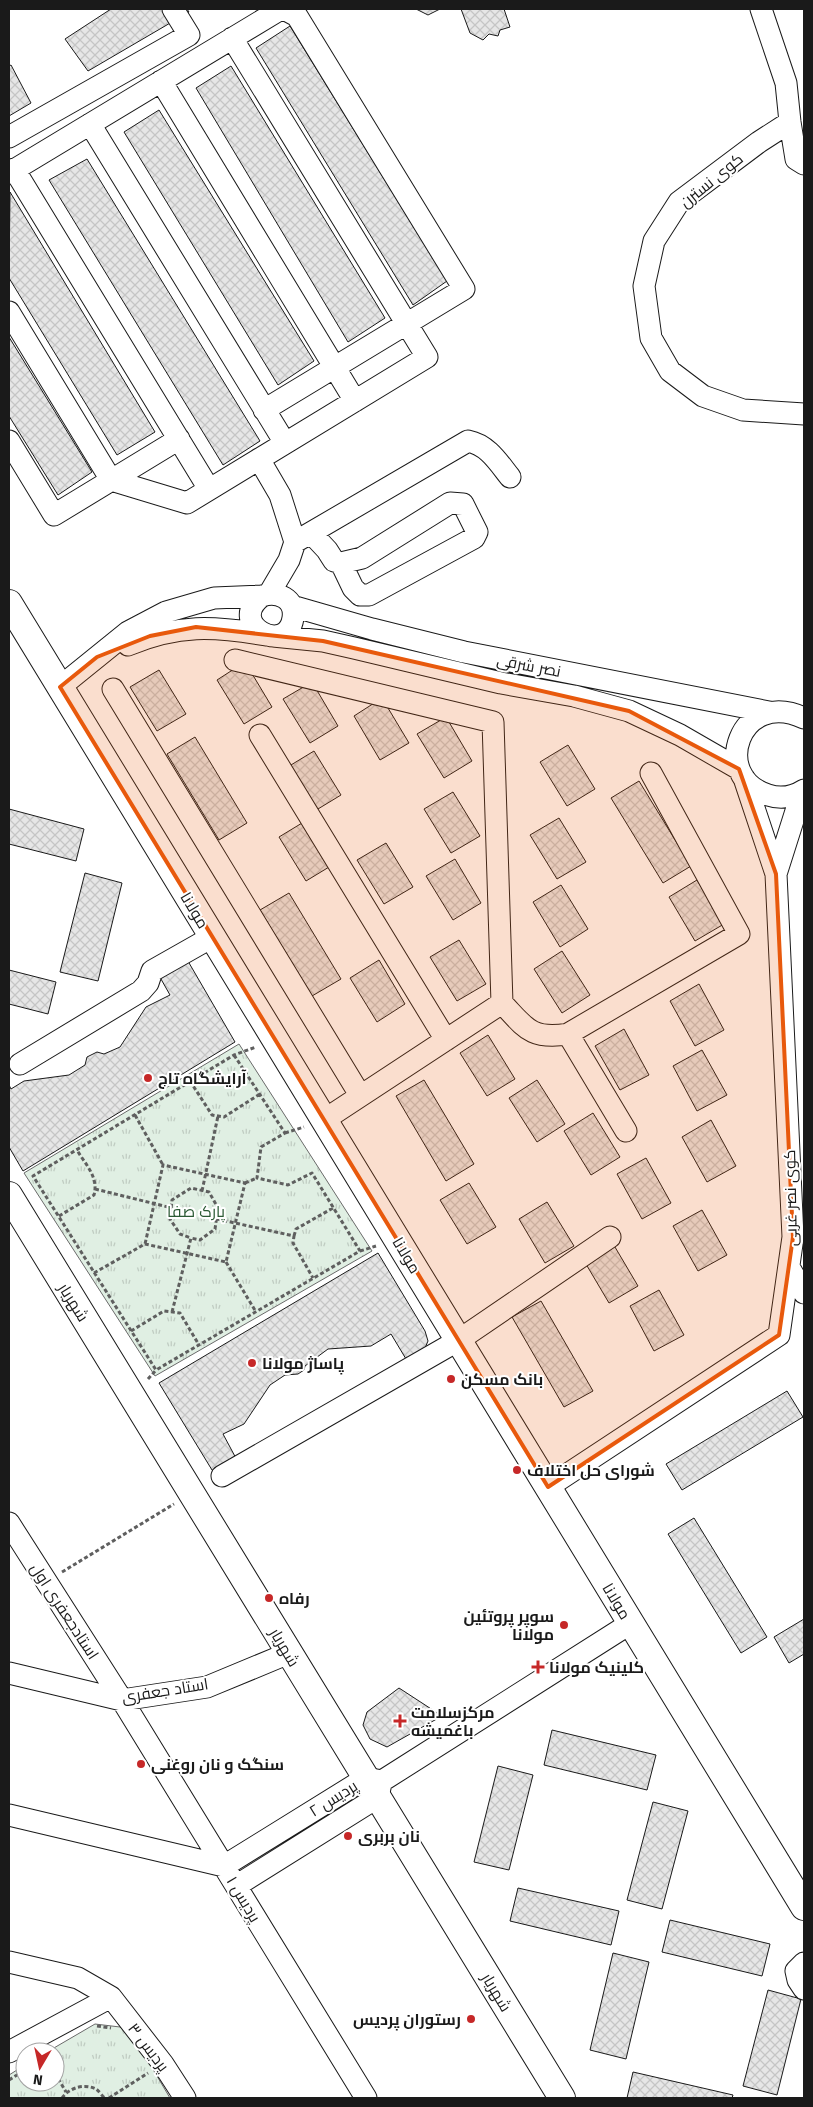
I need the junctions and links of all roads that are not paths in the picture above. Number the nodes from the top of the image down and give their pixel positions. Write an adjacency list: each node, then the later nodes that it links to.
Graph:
1 (172, 9): 8 (street)
2 (282, 9): 4 (street); 12 (street)
3 (761, 9): 6 (street)
4 (232, 38): 5 (street); 12 (street)
5 (161, 81): 7 (street); 13 (street)
6 (790, 122): 9 (street); 16 (street, کوی نسترن)
7 (90, 124): 10 (street); 15 (street)
8 (9, 136)
9 (804, 164)
10 (12, 171): 17 (street)
11 (9, 312): 22 (street)
12 (407, 324): 13 (street); 14 (street)
13 (335, 367): 14 (street); 15 (street)
14 (355, 401): 19 (street)
15 (264, 410): 19 (street)
16 (804, 414)
17 (178, 439): 22 (street); 23 (street)
18 (9, 441): 22 (street)
19 (285, 443): 20 (street)
20 (258, 459): 23 (street); 24 (street)
21 (510, 478): 24 (street)
22 (111, 480): 23 (street)
23 (209, 489)
24 (299, 545): 25 (street); 26 (street)
25 (341, 563): 25 (street)
26 (278, 599): 28 (street); 28 (street); 29 (street, نصر شرقی); 33 (street, نصر شرقی)
27 (9, 603): 31 (main road, مولانا)
28 (270, 636): 29 (street, نصر شرقی); 37 (street, نصر شرقی)
29 (97, 657): 31 (street, نصر شرقی)
30 (235, 660): 41 (street)
31 (60, 687): 40 (main road, مولانا)
32 (114, 689): 46 (street)
33 (769, 712): 34 (street, نصر شرقی); 37 (street, کوی نصر غربی)
34 (804, 718)
35 (260, 735): 43 (street)
36 (651, 773): 42 (street)
37 (742, 774): 38 (street, نصر شرقی); 39 (street, کوی نصر غربی)
38 (803, 791): 39 (street, کوی نصر غربی)
39 (776, 874): 44 (street, کوی نصر غربی)
40 (212, 937): 45 (street); 47 (main road, مولانا)
41 (502, 1002): 42 (street); 43 (street)
42 (568, 1034): 48 (street)
43 (446, 1040): 46 (street)
44 (795, 1060): 51 (street, کوی نصر غربی)
45 (20, 1064)
46 (360, 1096): 47 (street)
47 (324, 1120): 53 (main road, مولانا)
48 (626, 1131)
49 (9, 1196): 58 (main road, شهریار)
50 (610, 1237): 53 (street)
51 (789, 1267): 52 (street); 55 (street, کوی نصر غربی)
52 (804, 1293)
53 (459, 1340): 54 (street); 55 (main road, مولانا)
54 (222, 1476)
55 (548, 1487): 57 (main road, مولانا)
56 (9, 1523): 60 (street, استادجعفری اول)
57 (631, 1623): 61 (street, پردیس ۲); 65 (main road, مولانا)
58 (289, 1653): 60 (street, استاد جعفری); 61 (main road, شهریار)
59 (9, 1673): 60 (street, استاد جعفری)
60 (122, 1700): 63 (street, پردیس ۱)
61 (375, 1785): 63 (street, پردیس ۲); 64 (street); 73 (main road, شهریار)
62 (9, 1815): 63 (street)
63 (224, 1866): 64 (street, پردیس ۱)
64 (236, 1886): 72 (street, پردیس ۱)
65 (804, 1907)
66 (9, 1962): 69 (street)
67 (804, 1963): 68 (street)
68 (804, 1989)
69 (111, 1998): 70 (street); 71 (street, پردیس ۳)
70 (9, 2052)
71 (185, 2098)
72 (366, 2098)
73 (562, 2098)

